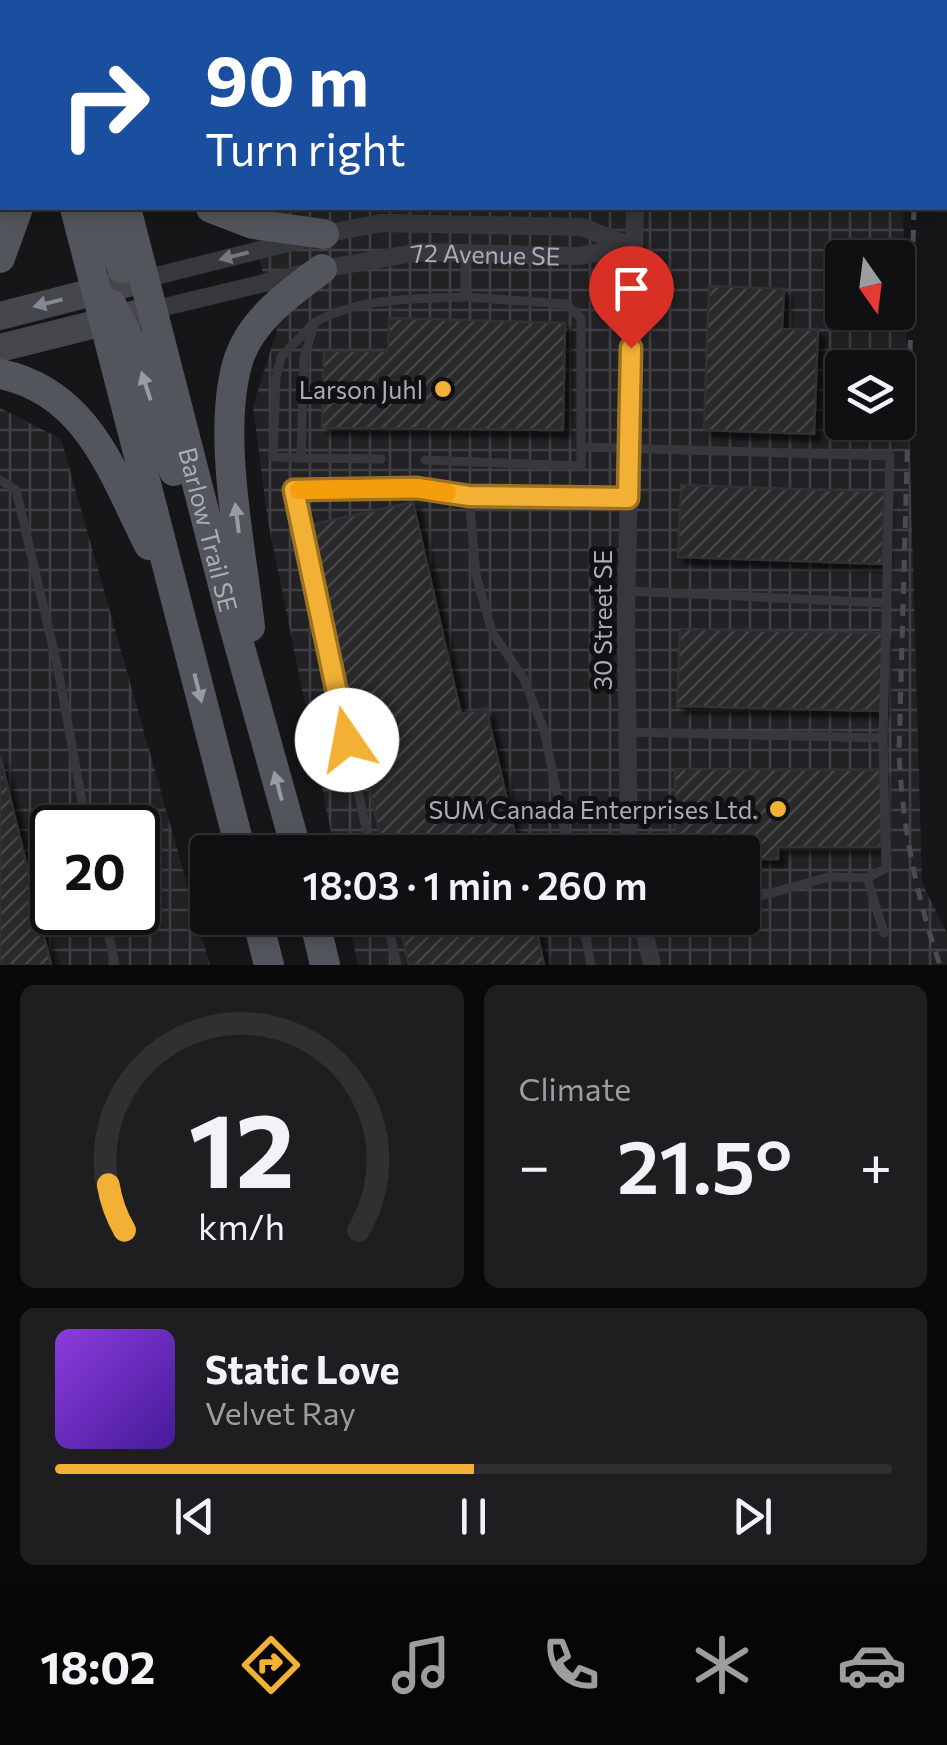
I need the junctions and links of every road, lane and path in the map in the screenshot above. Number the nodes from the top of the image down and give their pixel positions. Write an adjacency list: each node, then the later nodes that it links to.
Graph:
1 (17, 210): 11 (main road)
2 (76, 210): 14 (main road)
3 (103, 210): 13 (main road)
4 (126, 210): 13 (main road)
5 (216, 210): 8 (main road)
6 (634, 210): 9 (street, 30 Street SE)
7 (376, 215): 8 (street, 72 Avenue SE); 9 (street, 72 Avenue SE)
8 (324, 234): 13 (street, 72 Avenue SE, one-way to 13)
9 (633, 247): 10 (street, 72 Avenue SE); 23 (street, 30 Street SE)
10 (465, 253): 12 (street, 72 Avenue SE); 15 (lane)
11 (0, 258)
12 (322, 269): 16 (street, 72 Avenue SE); 34 (main road, one-way to 12)
13 (136, 280): 14 (street, 72 Avenue SE); 16 (main road)
14 (96, 291): 17 (street, 72 Avenue SE, one-way to 17); 18 (main road)
15 (465, 297): 19 (lane); 22 (lane)
16 (152, 310): 18 (street, 72 Avenue SE); 33 (main road, Barlow Trail SE)
17 (0, 316)
18 (112, 321): 20 (street, 72 Avenue SE); 31 (main road, Barlow Trail SE); 33 (main road, one-way to 18)
19 (315, 322): 24 (lane); 24 (lane)
20 (0, 348)
21 (0, 374): 31 (main road)
22 (582, 447): 23 (lane); 26 (lane)
23 (629, 448): 29 (street, 30 Street SE); 32 (lane)
24 (302, 458): 25 (lane)
25 (381, 459)
26 (425, 460)
27 (0, 480): 37 (lane)
28 (469, 496): 29 (lane); 39 (lane); 42 (lane)
29 (628, 498): 30 (street, 30 Street SE)
30 (626, 592): 32 (lane); 35 (street, 30 Street SE)
31 (174, 594): 40 (main road, Barlow Trail SE, one-way to 40)
32 (886, 603): 36 (lane)
33 (229, 608): 34 (main road, Barlow Trail SE)
34 (260, 720): 41 (main road, Barlow Trail SE, one-way to 34)
35 (626, 732): 36 (lane); 38 (street, 30 Street SE)
36 (883, 738): 45 (lane)
37 (82, 805)
38 (627, 810): 39 (lane); 44 (street, 30 Street SE)
39 (562, 817): 43 (lane)
40 (236, 835)
41 (292, 835)
42 (368, 835)
43 (566, 835)
44 (628, 835)
45 (866, 878): 46 (lane); 47 (lane)
46 (760, 896)
47 (884, 933)
48 (109, 935): 54 (lane)
49 (262, 935): 55 (main road)
50 (318, 935): 56 (main road)
51 (390, 935): 57 (lane)
52 (585, 935): 58 (lane)
53 (645, 935): 59 (street)
54 (115, 965)
55 (270, 965)
56 (325, 965)
57 (397, 965)
58 (591, 965)
59 (652, 965)

